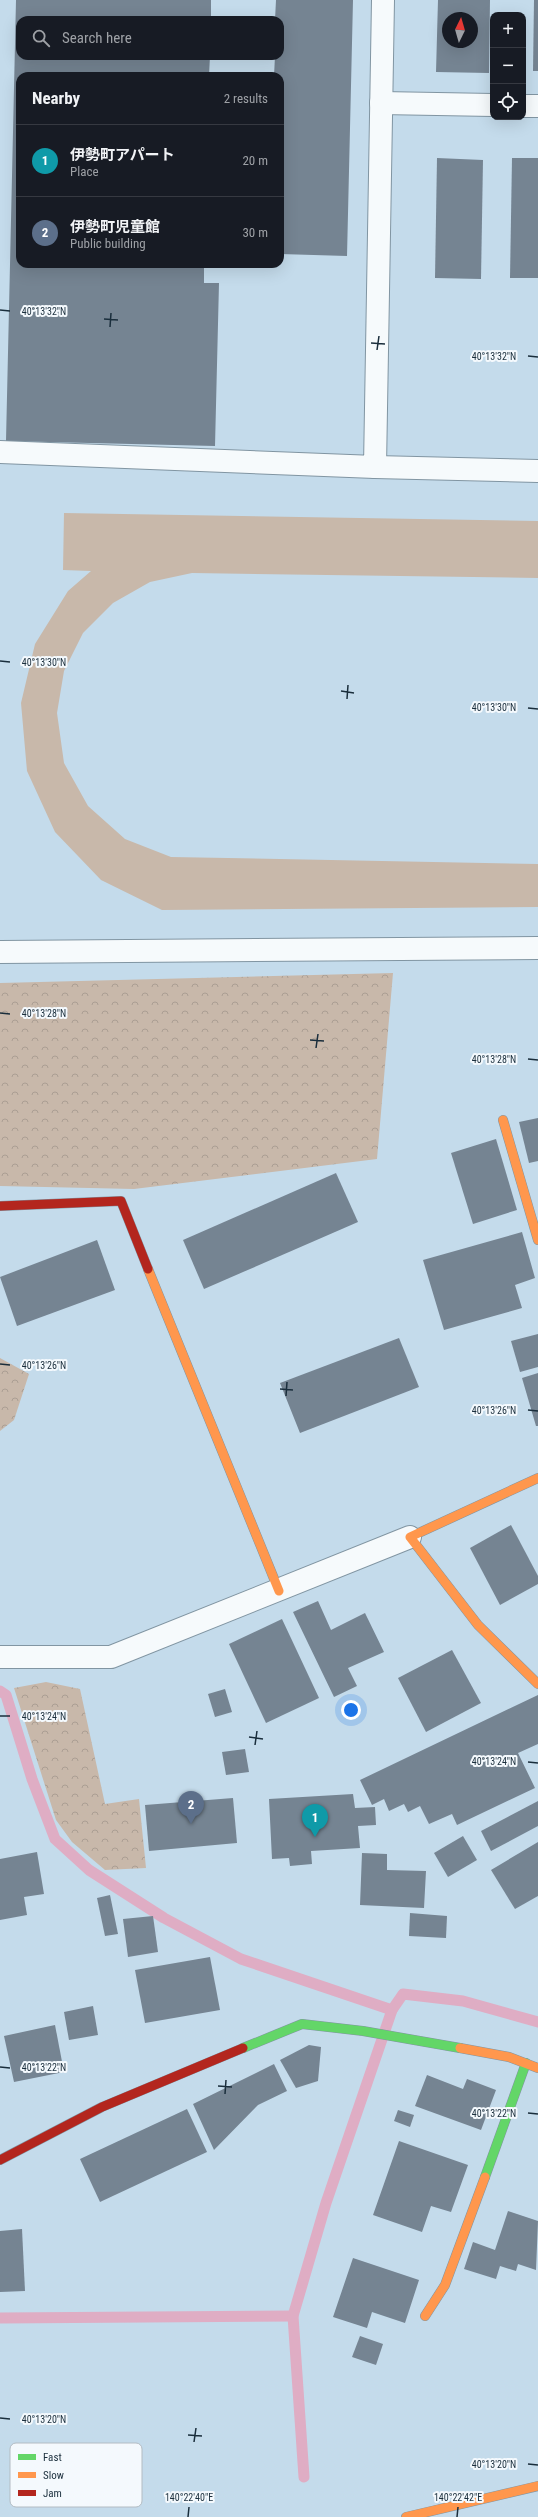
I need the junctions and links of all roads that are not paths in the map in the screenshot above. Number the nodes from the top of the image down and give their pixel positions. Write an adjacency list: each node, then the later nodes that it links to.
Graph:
1 (383, 0): 2 (street)
2 (381, 103): 3 (street); 7 (street)
3 (490, 105)
4 (526, 106): 5 (street)
5 (538, 106)
6 (0, 452): 7 (street)
7 (374, 467): 8 (street)
8 (538, 471)
9 (538, 948): 10 (street)
10 (0, 952)
11 (503, 1120): 13 (street)
12 (0, 1206): 16 (street)
13 (538, 1240)
14 (538, 1478): 15 (street)
15 (410, 1537): 16 (street); 18 (street)
16 (279, 1591): 17 (street)
17 (0, 1657)
18 (538, 1684)
19 (526, 2063): 20 (street); 21 (street); 22 (street)
20 (538, 2068)
21 (0, 2160)
22 (425, 2316)
23 (538, 2486): 24 (street)
24 (406, 2517)

